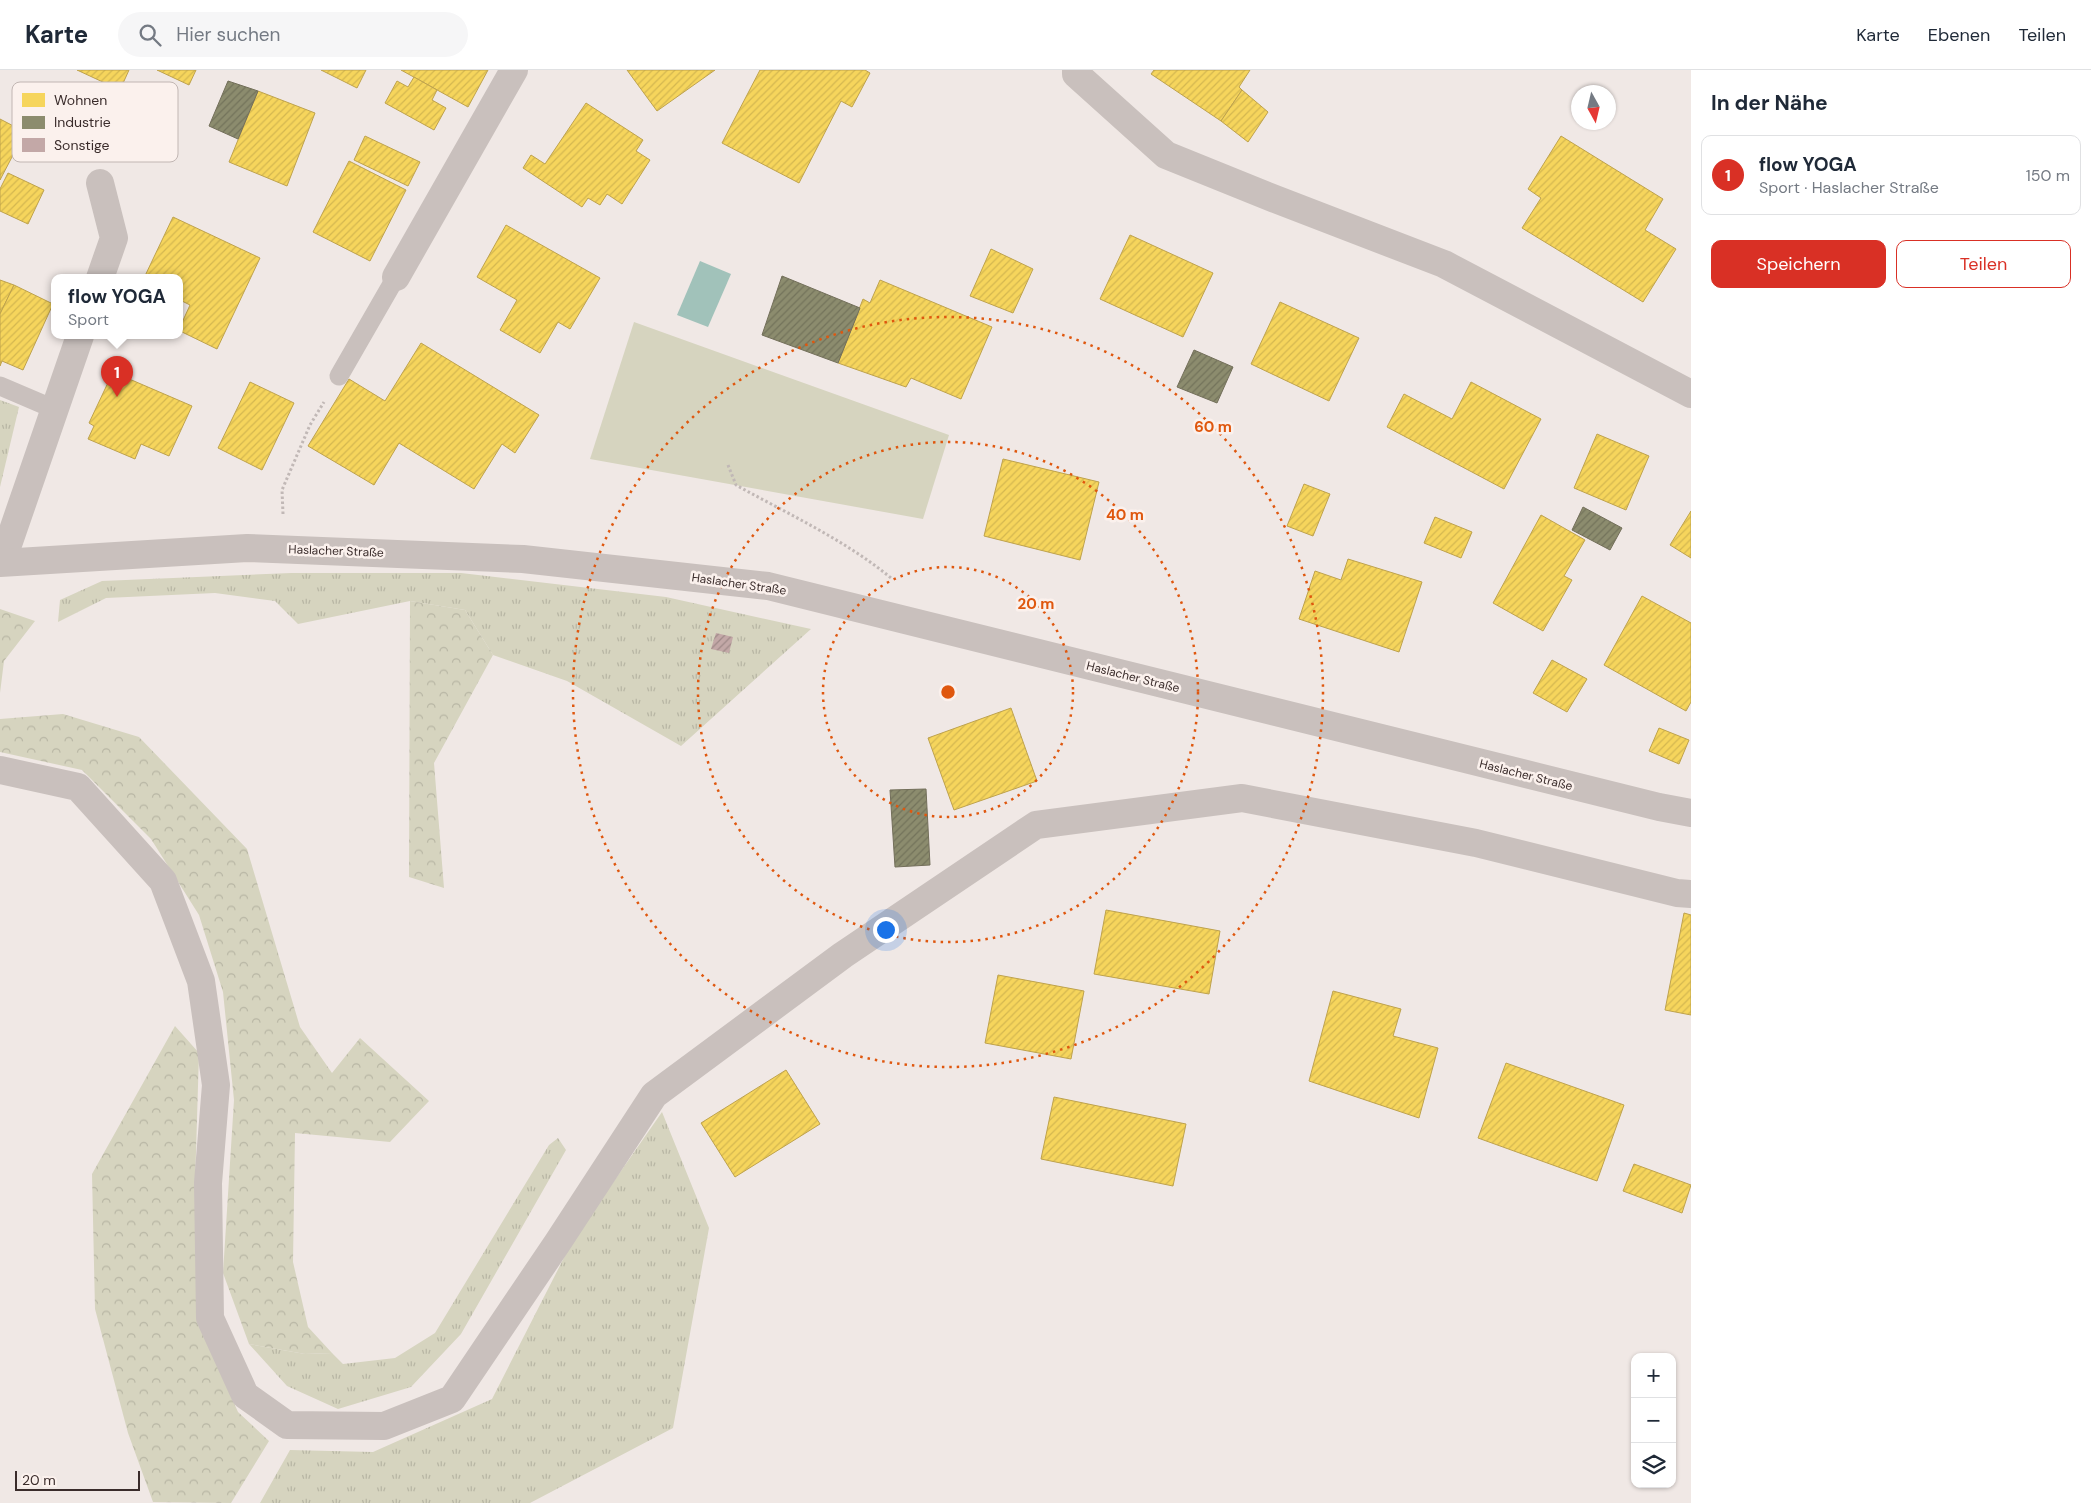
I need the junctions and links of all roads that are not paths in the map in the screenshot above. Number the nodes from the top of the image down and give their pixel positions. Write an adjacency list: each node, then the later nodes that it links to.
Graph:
1 (514, 70): 5 (street)
2 (1076, 70): 9 (street)
3 (100, 183): 4 (street)
4 (101, 274)
5 (396, 277): 7 (lane)
6 (79, 339): 10 (street, Haslacher Straße)
7 (340, 376)
8 (0, 386): 10 (lane)
9 (1691, 394)
10 (54, 409): 11 (street, Haslacher Straße)
11 (1, 562): 13 (street, Haslacher Straße)
12 (0, 770): 14 (street)
13 (1691, 813)
14 (1691, 894)

